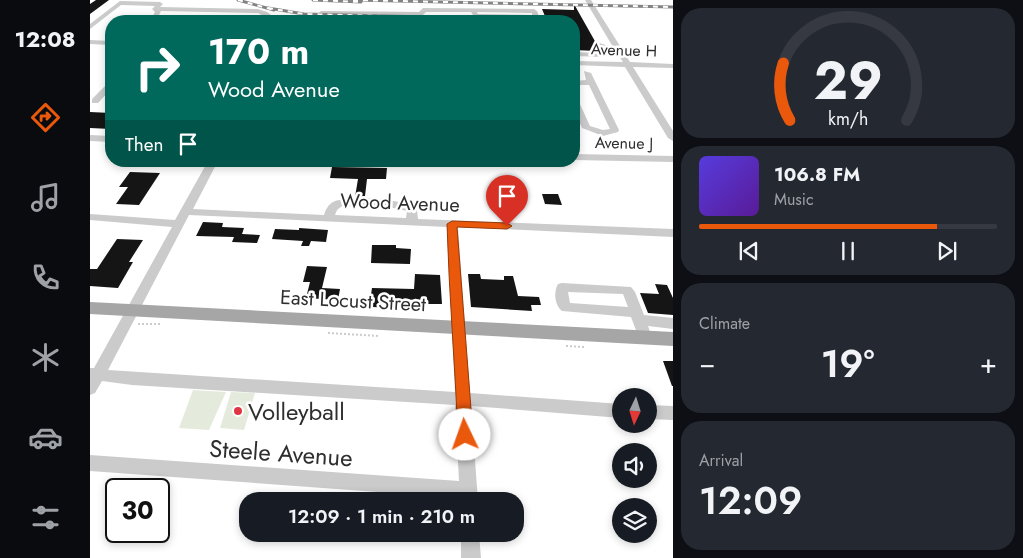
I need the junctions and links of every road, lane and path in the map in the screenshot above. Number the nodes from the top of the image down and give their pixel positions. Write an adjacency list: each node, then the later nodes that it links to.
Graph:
1 (590, 4): 23 (street)
2 (156, 12): 4 (street); 5 (street); 6 (street)
3 (475, 14): 9 (street); 10 (street); 11 (street)
4 (106, 15)
5 (154, 15)
6 (206, 15)
7 (223, 15): 8 (street)
8 (266, 15)
9 (319, 15)
10 (495, 15)
11 (535, 15)
12 (105, 16): 13 (street)
13 (90, 28)
14 (90, 39): 15 (street)
15 (105, 42)
16 (610, 47): 20 (street)
17 (90, 49): 18 (street)
18 (105, 50)
19 (580, 54): 20 (street)
20 (604, 55): 21 (street)
21 (616, 59)
22 (580, 63): 23 (street, Avenue H)
23 (627, 64): 25 (street, Avenue H); 33 (street)
24 (580, 66): 26 (street)
25 (673, 66)
26 (590, 80): 27 (street); 31 (street)
27 (580, 84)
28 (105, 91): 30 (street)
29 (105, 103): 30 (street)
30 (92, 104)
31 (580, 114)
32 (90, 138): 34 (street)
33 (673, 138)
34 (105, 139)
35 (580, 157): 36 (street, Avenue J)
36 (673, 159)
37 (210, 167): 38 (street)
38 (186, 212): 40 (street, Wood Avenue); 42 (street)
39 (90, 217): 42 (street)
40 (328, 218): 41 (street, Wood Avenue); 41 (street)
41 (412, 222): 43 (street, Wood Avenue)
42 (179, 224): 46 (street)
43 (452, 224): 44 (street, Wood Avenue); 49 (street)
44 (673, 233)
45 (90, 308): 46 (main road, East Locust Street)
46 (132, 310): 49 (main road, East Locust Street); 52 (street)
47 (638, 316): 47 (street); 48 (street); 50 (street)
48 (673, 324)
49 (458, 328): 50 (main road, East Locust Street); 54 (street)
50 (645, 337): 51 (main road, East Locust Street)
51 (673, 339)
52 (94, 375): 53 (street); 54 (street)
53 (90, 389)
54 (463, 399): 55 (street); 60 (street)
55 (612, 410)
56 (658, 412): 57 (street)
57 (673, 413)
58 (90, 463): 59 (street, Steele Avenue)
59 (422, 492)
60 (468, 492)
61 (470, 542): 62 (street)
62 (471, 558)

